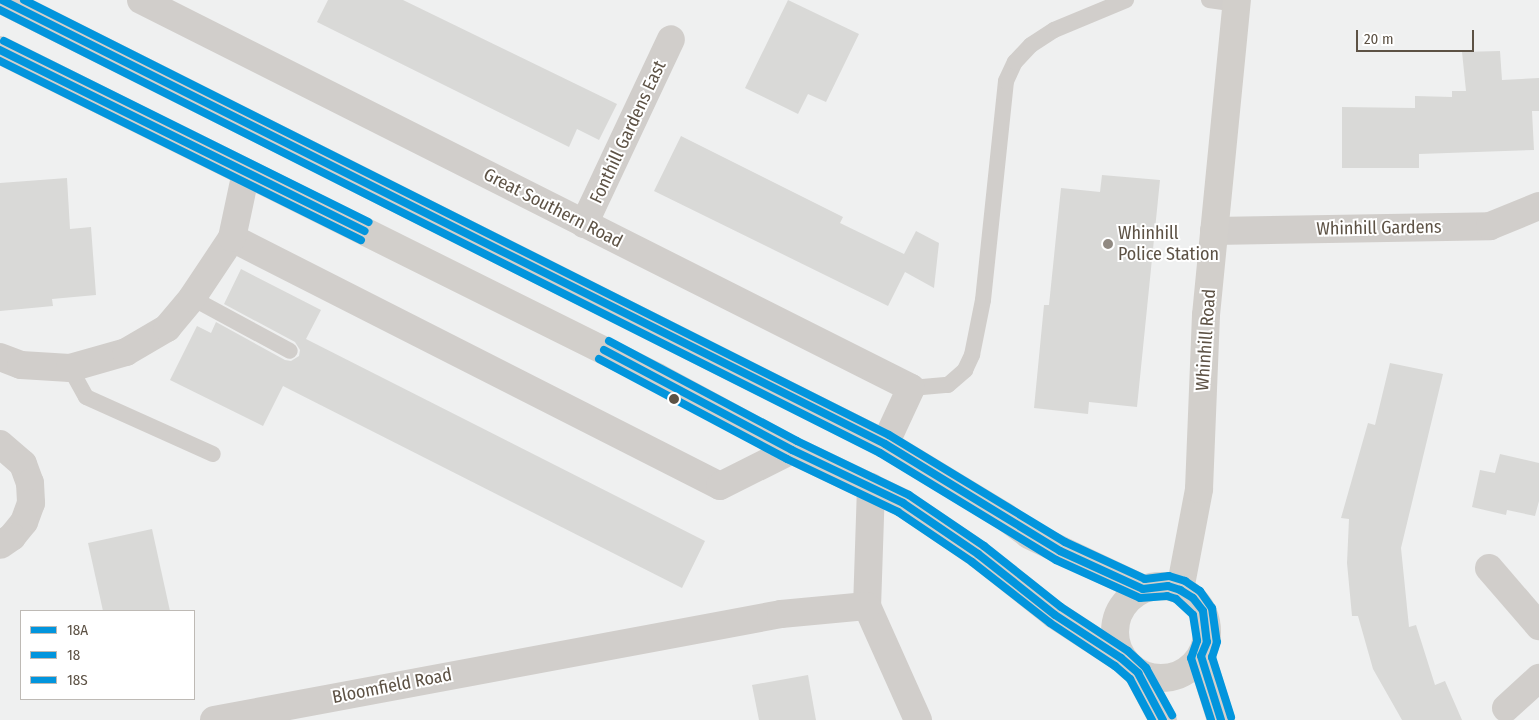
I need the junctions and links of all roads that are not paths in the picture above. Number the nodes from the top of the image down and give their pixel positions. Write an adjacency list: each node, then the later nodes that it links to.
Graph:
1 (2, 0): 19 (main road)
2 (141, 0): 10 (street, Great Southern Road)
3 (1126, 0): 17 (lane)
4 (1209, 0): 5 (lane)
5 (1237, 2): 11 (main road, Whinhill Road)
6 (671, 39): 10 (street, Fonthill Gardens East)
7 (0, 50): 8 (main road)
8 (246, 172): 12 (street); 20 (main road)
9 (1539, 206): 11 (street, Whinhill Gardens)
10 (584, 224): 17 (street, Great Southern Road)
11 (1214, 231): 26 (main road, Whinhill Road)
12 (232, 238): 13 (street); 20 (street)
13 (192, 298): 14 (lane); 16 (street)
14 (290, 351)
15 (0, 357): 16 (street)
16 (70, 368): 21 (lane)
17 (911, 388): 19 (street)
18 (0, 444): 23 (street)
19 (886, 444): 25 (main road)
20 (792, 450): 22 (main road)
21 (212, 454)
22 (871, 487): 27 (street); 30 (main road)
23 (0, 545)
24 (1489, 568): 28 (street)
25 (1143, 589): 26 (main road); 30 (main road)
26 (1180, 590): 29 (main road)
27 (867, 606): 33 (street, Bloomfield Road); 34 (street)
28 (1539, 626)
29 (1201, 656): 30 (main road); 36 (main road)
30 (1130, 666): 35 (main road)
31 (1539, 678): 32 (street)
32 (1506, 708)
33 (214, 720)
34 (918, 720)
35 (1163, 720)
36 (1221, 720)

